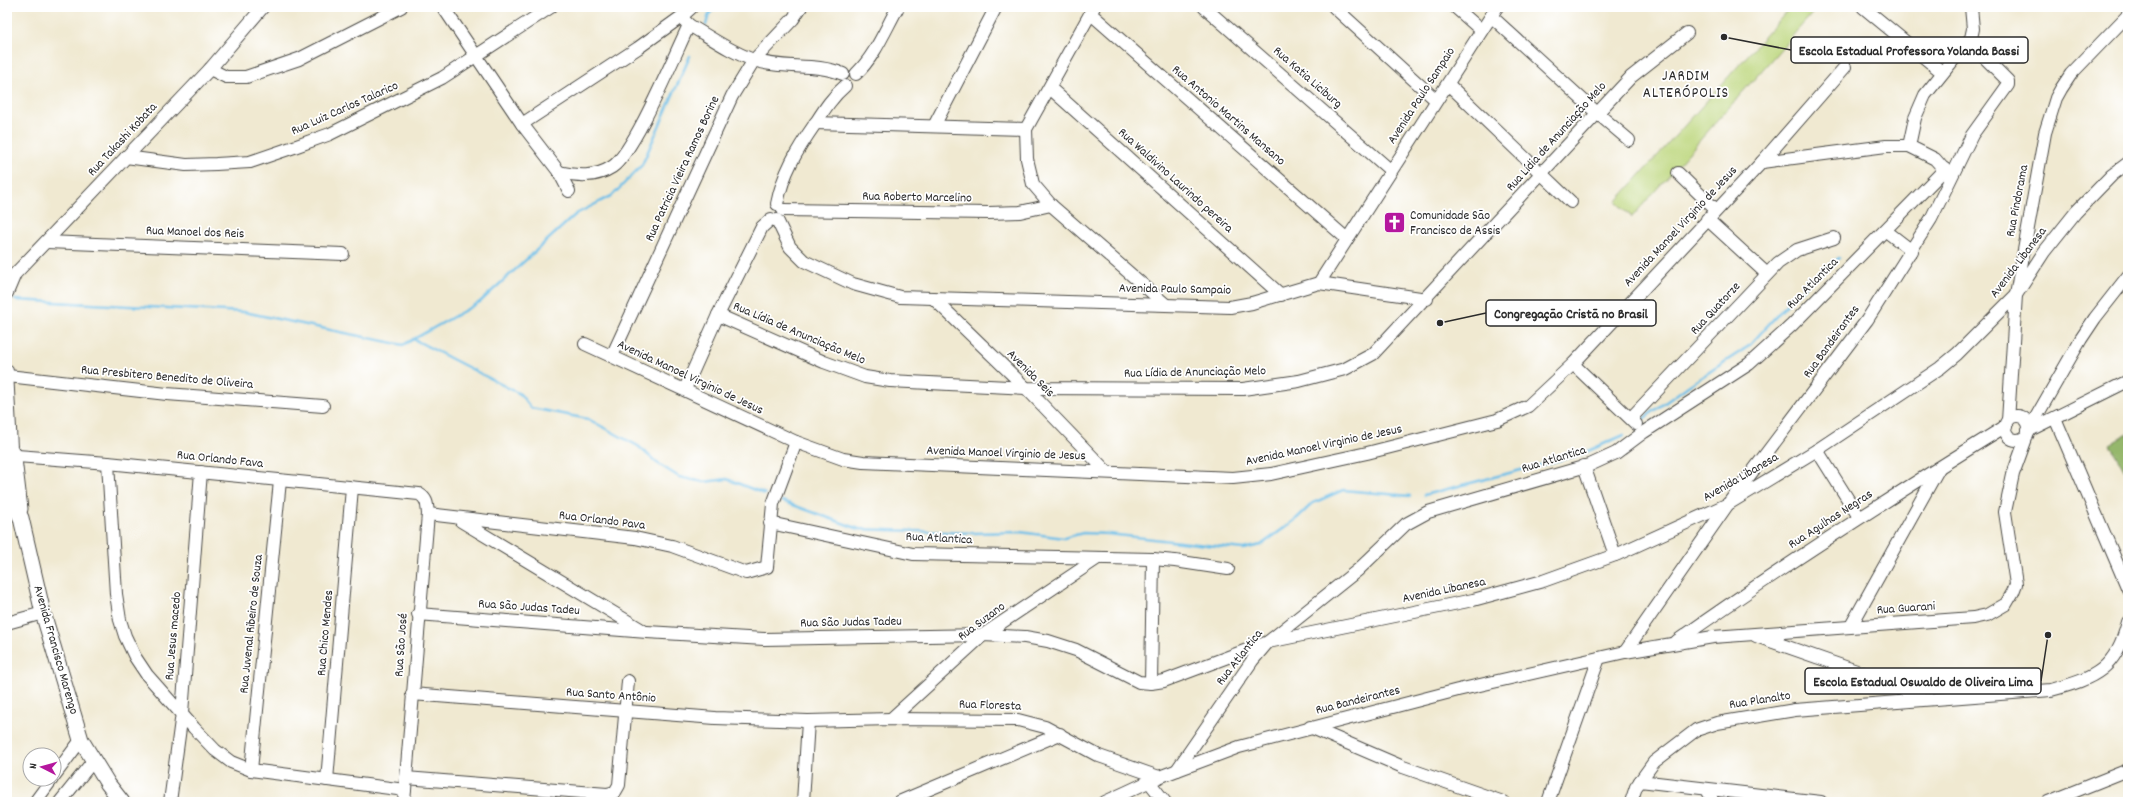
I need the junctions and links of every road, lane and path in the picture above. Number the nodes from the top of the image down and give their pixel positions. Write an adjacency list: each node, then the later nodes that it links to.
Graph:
1 (263, 7): 24 (street, Rua Takashi Kobata)
2 (401, 7): 24 (street)
3 (443, 7): 21 (street)
4 (551, 7): 21 (street, Rua Luiz Carlos Talarico)
5 (692, 7): 17 (street)
6 (801, 7): 22 (street, Rua Patricia Vieira Ramos Borine)
7 (898, 7): 26 (street)
8 (996, 7): 33 (street)
9 (1204, 7): 40 (street, Rua Katia Liciburg)
10 (1334, 7): 29 (street)
11 (1455, 7): 18 (street)
12 (1863, 7): 25 (street)
13 (1971, 7): 20 (street)
14 (1092, 10): 28 (street); 53 (street, Rua Antonio Martins Mansano)
15 (1494, 12): 18 (street, Avenida Paulo Sampaio); 30 (street)
16 (2128, 15): 62 (street, Rua Pindorama)
17 (685, 21): 22 (street); 32 (street); 41 (street)
18 (1481, 30): 27 (street, Avenida Paulo Sampaio)
19 (1687, 33): 30 (street, Rua Lídia de Anunciação Melo)
20 (1969, 42): 25 (street); 44 (street, Rua Bandeirantes)
21 (478, 56): 32 (street); 37 (street, Rua Luiz Carlos Talarico)
22 (754, 60): 26 (street); 68 (street, Rua Patricia Vieira Ramos Borine)
23 (1845, 66): 38 (street, Avenida Manoel Virginio de Jesus)
24 (210, 69): 37 (street, Rua Takashi Kobata)
25 (1942, 72): 36 (street)
26 (844, 80): 31 (street)
27 (1448, 84): 29 (street, Avenida Paulo Sampaio); 42 (street)
28 (1050, 88): 34 (street); 61 (street, Rua Waldivino Laurindo pereira)
29 (1436, 100): 40 (street, Avenida Paulo Sampaio)
30 (1597, 113): 35 (street); 42 (street, Rua Lídia de Anunciação Melo)
31 (815, 123): 33 (street); 49 (street)
32 (522, 124): 41 (street)
33 (934, 126): 34 (street)
34 (1026, 129): 47 (street)
35 (1629, 140)
36 (1909, 146): 38 (street); 44 (street)
37 (126, 157): 54 (street, Rua Takashi Kobata)
38 (1762, 162): 48 (street, Avenida Manoel Virginio de Jesus)
39 (2128, 163): 62 (street, Avenida Libanesa)
40 (1390, 170): 53 (street, Avenida Paulo Sampaio)
41 (558, 172): 45 (street)
42 (1543, 173): 46 (street); 64 (street, Rua Lídia de Anunciação Melo)
43 (1678, 173): 48 (street)
44 (1948, 173): 51 (street, Rua Atlantica); 55 (street, Rua Bandeirantes)
45 (569, 190)
46 (1571, 202)
47 (1051, 205): 49 (street, Rua Roberto Marcelino); 65 (street)
48 (1716, 210): 50 (street, Avenida Manoel Virginio de Jesus)
49 (777, 213): 63 (street, Avenida Paulo Sampaio); 66 (street)
50 (1707, 219): 57 (street); 69 (street, Avenida Manoel Virginio de Jesus)
51 (1886, 231): 55 (street); 78 (street, Rua Atlantica)
52 (1834, 238): 57 (street, Rua Quatorze)
53 (1347, 239): 59 (street, Avenida Paulo Sampaio)
54 (47, 242): 56 (street, Rua Manoel dos Reis); 60 (street, Rua Takashi Kobata)
55 (1912, 251): 94 (street, Rua Bandeirantes)
56 (342, 254)
57 (1767, 274): 75 (street, Rua Quatorze)
58 (2128, 276): 79 (street, Rua Guarani)
59 (1319, 282): 61 (street, Avenida Paulo Sampaio); 64 (street)
60 (7, 293)
61 (1281, 295): 65 (street, Avenida Paulo Sampaio)
62 (2016, 295): 77 (street, Rua Pindorama); 82 (street, Avenida Libanesa)
63 (933, 298): 65 (street, Avenida Paulo Sampaio); 72 (street, Avenida Seis)
64 (1427, 298): 72 (street, Rua Lídia de Anunciação Melo)
65 (1165, 304)
66 (718, 316): 72 (street, Rua Lídia de Anunciação Melo); 73 (street)
67 (586, 344): 68 (street, Avenida Manoel Virginio de Jesus)
68 (612, 356): 73 (street, Avenida Manoel Virginio de Jesus)
69 (1572, 364): 75 (street); 87 (street, Avenida Manoel Virginio de Jesus)
70 (7, 373): 74 (street, Rua Presbitero Benedito de Oliveira); 83 (street)
71 (2128, 381): 76 (street)
72 (1026, 388): 87 (street, Avenida Seis)
73 (685, 389): 81 (street, Avenida Manoel Virginio de Jesus)
74 (323, 406)
75 (1631, 418): 78 (street)
76 (2055, 418): 79 (street); 104 (street)
77 (2007, 423): 79 (street); 80 (street); 86 (street, Rua Agulhas Negras)
78 (1644, 432): 85 (street, Rua Atlantica)
79 (2028, 432): 80 (street); 89 (street, Rua Guarani)
80 (2012, 439): 89 (street, Rua Guarani)
81 (796, 442): 87 (street, Avenida Manoel Virginio de Jesus); 99 (street)
82 (1817, 450): 94 (street, Avenida Libanesa); 96 (street)
83 (10, 460): 84 (street, Rua Orlando Fava); 97 (main road)
84 (108, 463): 88 (street, Rua Orlando Fava); 122 (street)
85 (1584, 466): 100 (street); 113 (street, Rua Atlantica)
86 (1940, 466): 96 (street, Rua Agulhas Negras); 109 (street)
87 (1106, 471)
88 (201, 472): 90 (street, Rua Orlando Fava); 122 (street, Rua Jesus macedo)
89 (2012, 478): 109 (street, Rua Guarani)
90 (280, 481): 91 (street, Rua Orlando Fava); 130 (street, Rua Juvenal Ribeiro de Souza)
91 (352, 488): 93 (street, Rua Orlando Fava); 133 (street, Rua Chico Mendes)
92 (7, 489): 97 (main road, Avenida Francisco Marengo)
93 (420, 494): 95 (street, Rua São José)
94 (1728, 504): 100 (street, Avenida Libanesa); 115 (street, Rua Bandeirantes)
95 (428, 514): 98 (street, Rua Orlando Pava); 106 (street, Rua São José)
96 (1858, 517): 114 (street, Rua Agulhas Negras)
97 (21, 518): 105 (main road, Avenida Francisco Marengo)
98 (456, 519): 99 (street, Rua Orlando Pava); 110 (street)
99 (770, 523): 101 (street, Rua Atlantica)
100 (1615, 555): 113 (street, Avenida Libanesa)
101 (1098, 558): 102 (street, Rua Atlantica); 111 (street, Rua Suzano)
102 (1153, 559): 103 (street, Rua Atlantica); 118 (street)
103 (1228, 569)
104 (2128, 589)
105 (43, 613): 108 (street); 127 (main road, Avenida Francisco Marengo)
106 (418, 614): 110 (street, Rua São Judas Tadeu); 119 (street, Rua São José)
107 (2128, 622): 120 (street, Rua Planalto)
108 (7, 623)
109 (1851, 626): 112 (street, Rua Guarani)
110 (647, 632): 111 (street, Rua São Judas Tadeu)
111 (983, 635): 118 (street, Rua São Judas Tadeu); 123 (street, Rua Suzano)
112 (1751, 635): 114 (street, Rua Guarani); 120 (street)
113 (1268, 642): 118 (street, Rua São Judas Tadeu); 131 (street, Rua Atlantica)
114 (1675, 643): 115 (street, Rua Bandeirantes)
115 (1625, 652): 116 (street, Rua Bandeirantes)
116 (1599, 658): 125 (street, Rua Bandeirantes); 150 (street)
117 (628, 681): 121 (street)
118 (1151, 683)
119 (412, 694): 121 (street, Rua Santo Antônio); 136 (street, Rua São José)
120 (1928, 700): 135 (street, Rua Planalto)
121 (626, 711): 124 (street, Rua Santo Antônio); 136 (street)
122 (182, 713): 130 (street); 143 (street, Rua Jesus macedo)
123 (891, 719): 124 (street, Rua Floresta); 126 (street, Rua Floresta)
124 (808, 721): 145 (street)
125 (1310, 727): 131 (street, Rua Bandeirantes); 149 (street)
126 (1060, 734): 134 (street, Rua Floresta); 146 (street)
127 (81, 740): 128 (main road, Avenida Francisco Marengo); 129 (street)
128 (93, 761): 141 (street); 142 (main road, Avenida Francisco Marengo)
129 (62, 765)
130 (251, 770): 133 (street)
131 (1177, 770): 134 (street, Rua Bandeirantes)
132 (2128, 770): 153 (street)
133 (327, 780): 136 (street)
134 (1155, 780): 147 (street, Rua Bandeirantes); 148 (street)
135 (1640, 781): 138 (street); 139 (street, Rua Planalto)
136 (405, 784): 144 (street, Rua São José)
137 (46, 787): 140 (street)
138 (1707, 789): 151 (street); 152 (street)
139 (1631, 799)
140 (35, 802)
141 (60, 802)
142 (122, 802)
143 (170, 802)
144 (404, 802)
145 (803, 802)
146 (899, 802)
147 (1106, 802)
148 (1165, 802)
149 (1503, 802)
150 (1548, 802)
151 (1714, 802)
152 (1821, 802)
153 (2048, 802)

